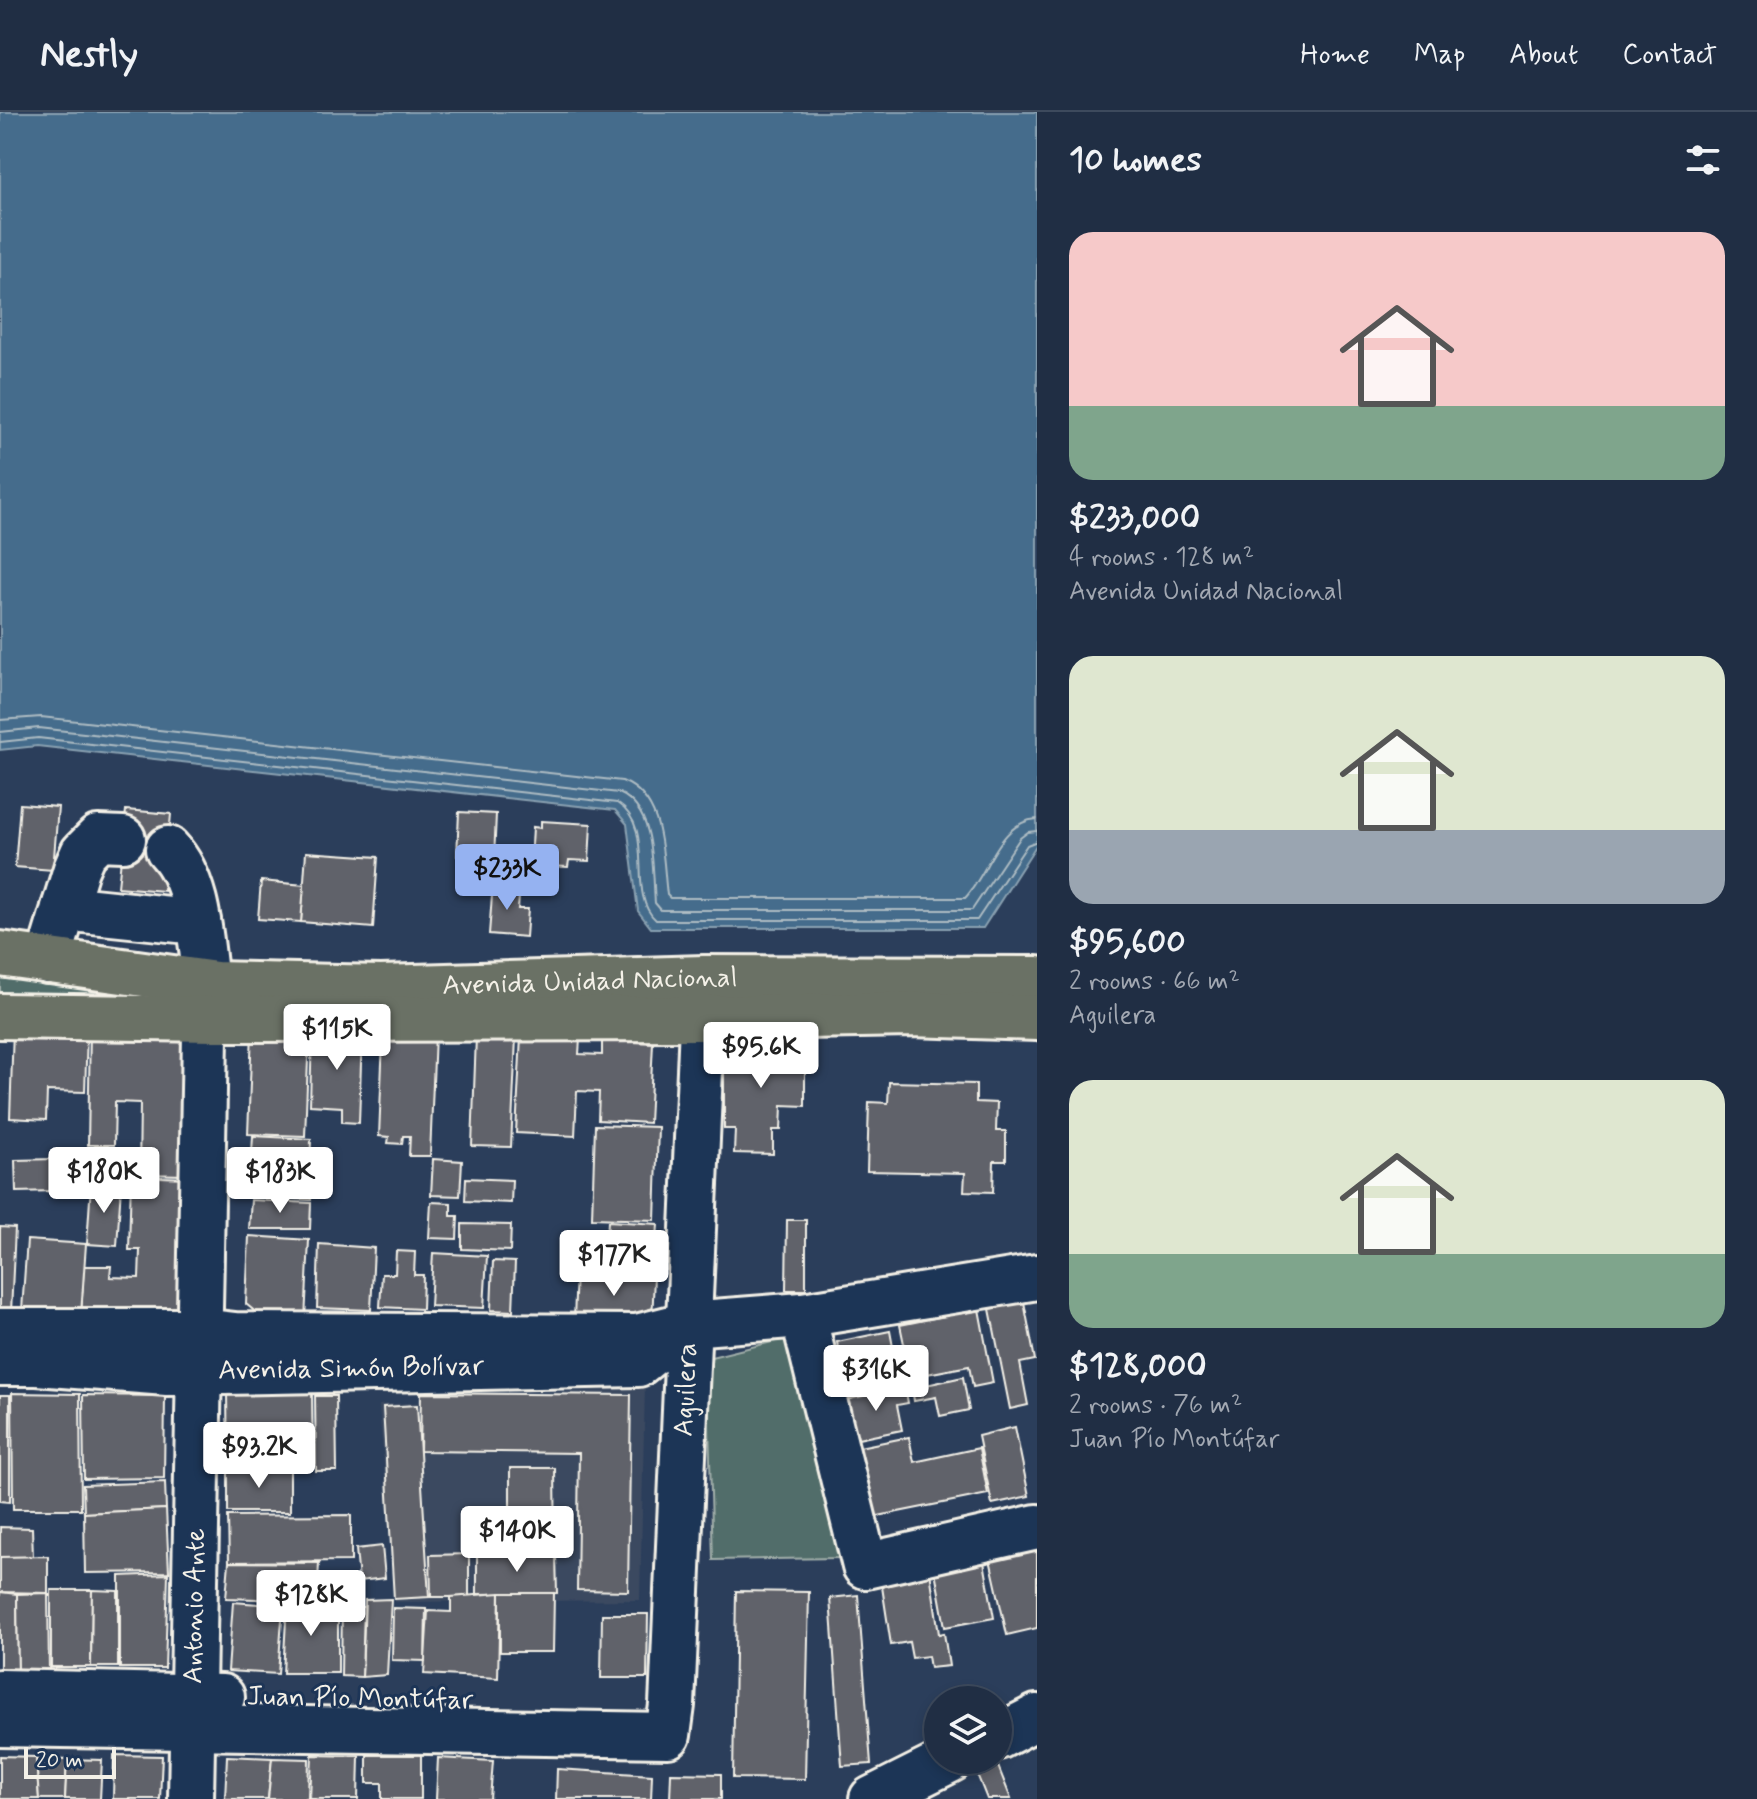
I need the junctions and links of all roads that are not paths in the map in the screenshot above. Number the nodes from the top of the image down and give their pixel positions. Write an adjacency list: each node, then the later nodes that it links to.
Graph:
1 (123, 839): 3 (street)
2 (168, 849): 4 (street, Antonio Ante)
3 (64, 908): 4 (street); 6 (street)
4 (198, 922): 9 (street, Antonio Ante)
5 (0, 954): 6 (main road)
6 (48, 961): 9 (main road)
7 (1037, 979): 8 (main road, Avenida Unidad Nacional)
8 (703, 998): 9 (main road); 11 (main road); 14 (street, Aguilera)
9 (205, 1000): 10 (main road); 16 (street, Antonio Ante)
10 (0, 1016)
11 (1037, 1018)
12 (1037, 1277): 13 (street)
13 (803, 1315): 14 (street); 18 (street)
14 (688, 1324): 16 (street, Avenida Simón Bolívar); 22 (street, Aguilera)
15 (0, 1331): 16 (street, Avenida Simón Bolívar)
16 (200, 1351): 17 (street, Avenida Simón Bolívar); 20 (street, Antonio Ante)
17 (0, 1363)
18 (1037, 1527)
19 (0, 1692): 20 (street, Juan Pío Montúfar)
20 (193, 1712): 22 (street, Juan Pío Montúfar); 23 (street, Juan Pío Montúfar); 26 (street, Antonio Ante)
21 (1037, 1717): 24 (street)
22 (670, 1720)
23 (0, 1724)
24 (1012, 1730)
25 (924, 1773): 27 (street)
26 (191, 1799)
27 (872, 1799)

